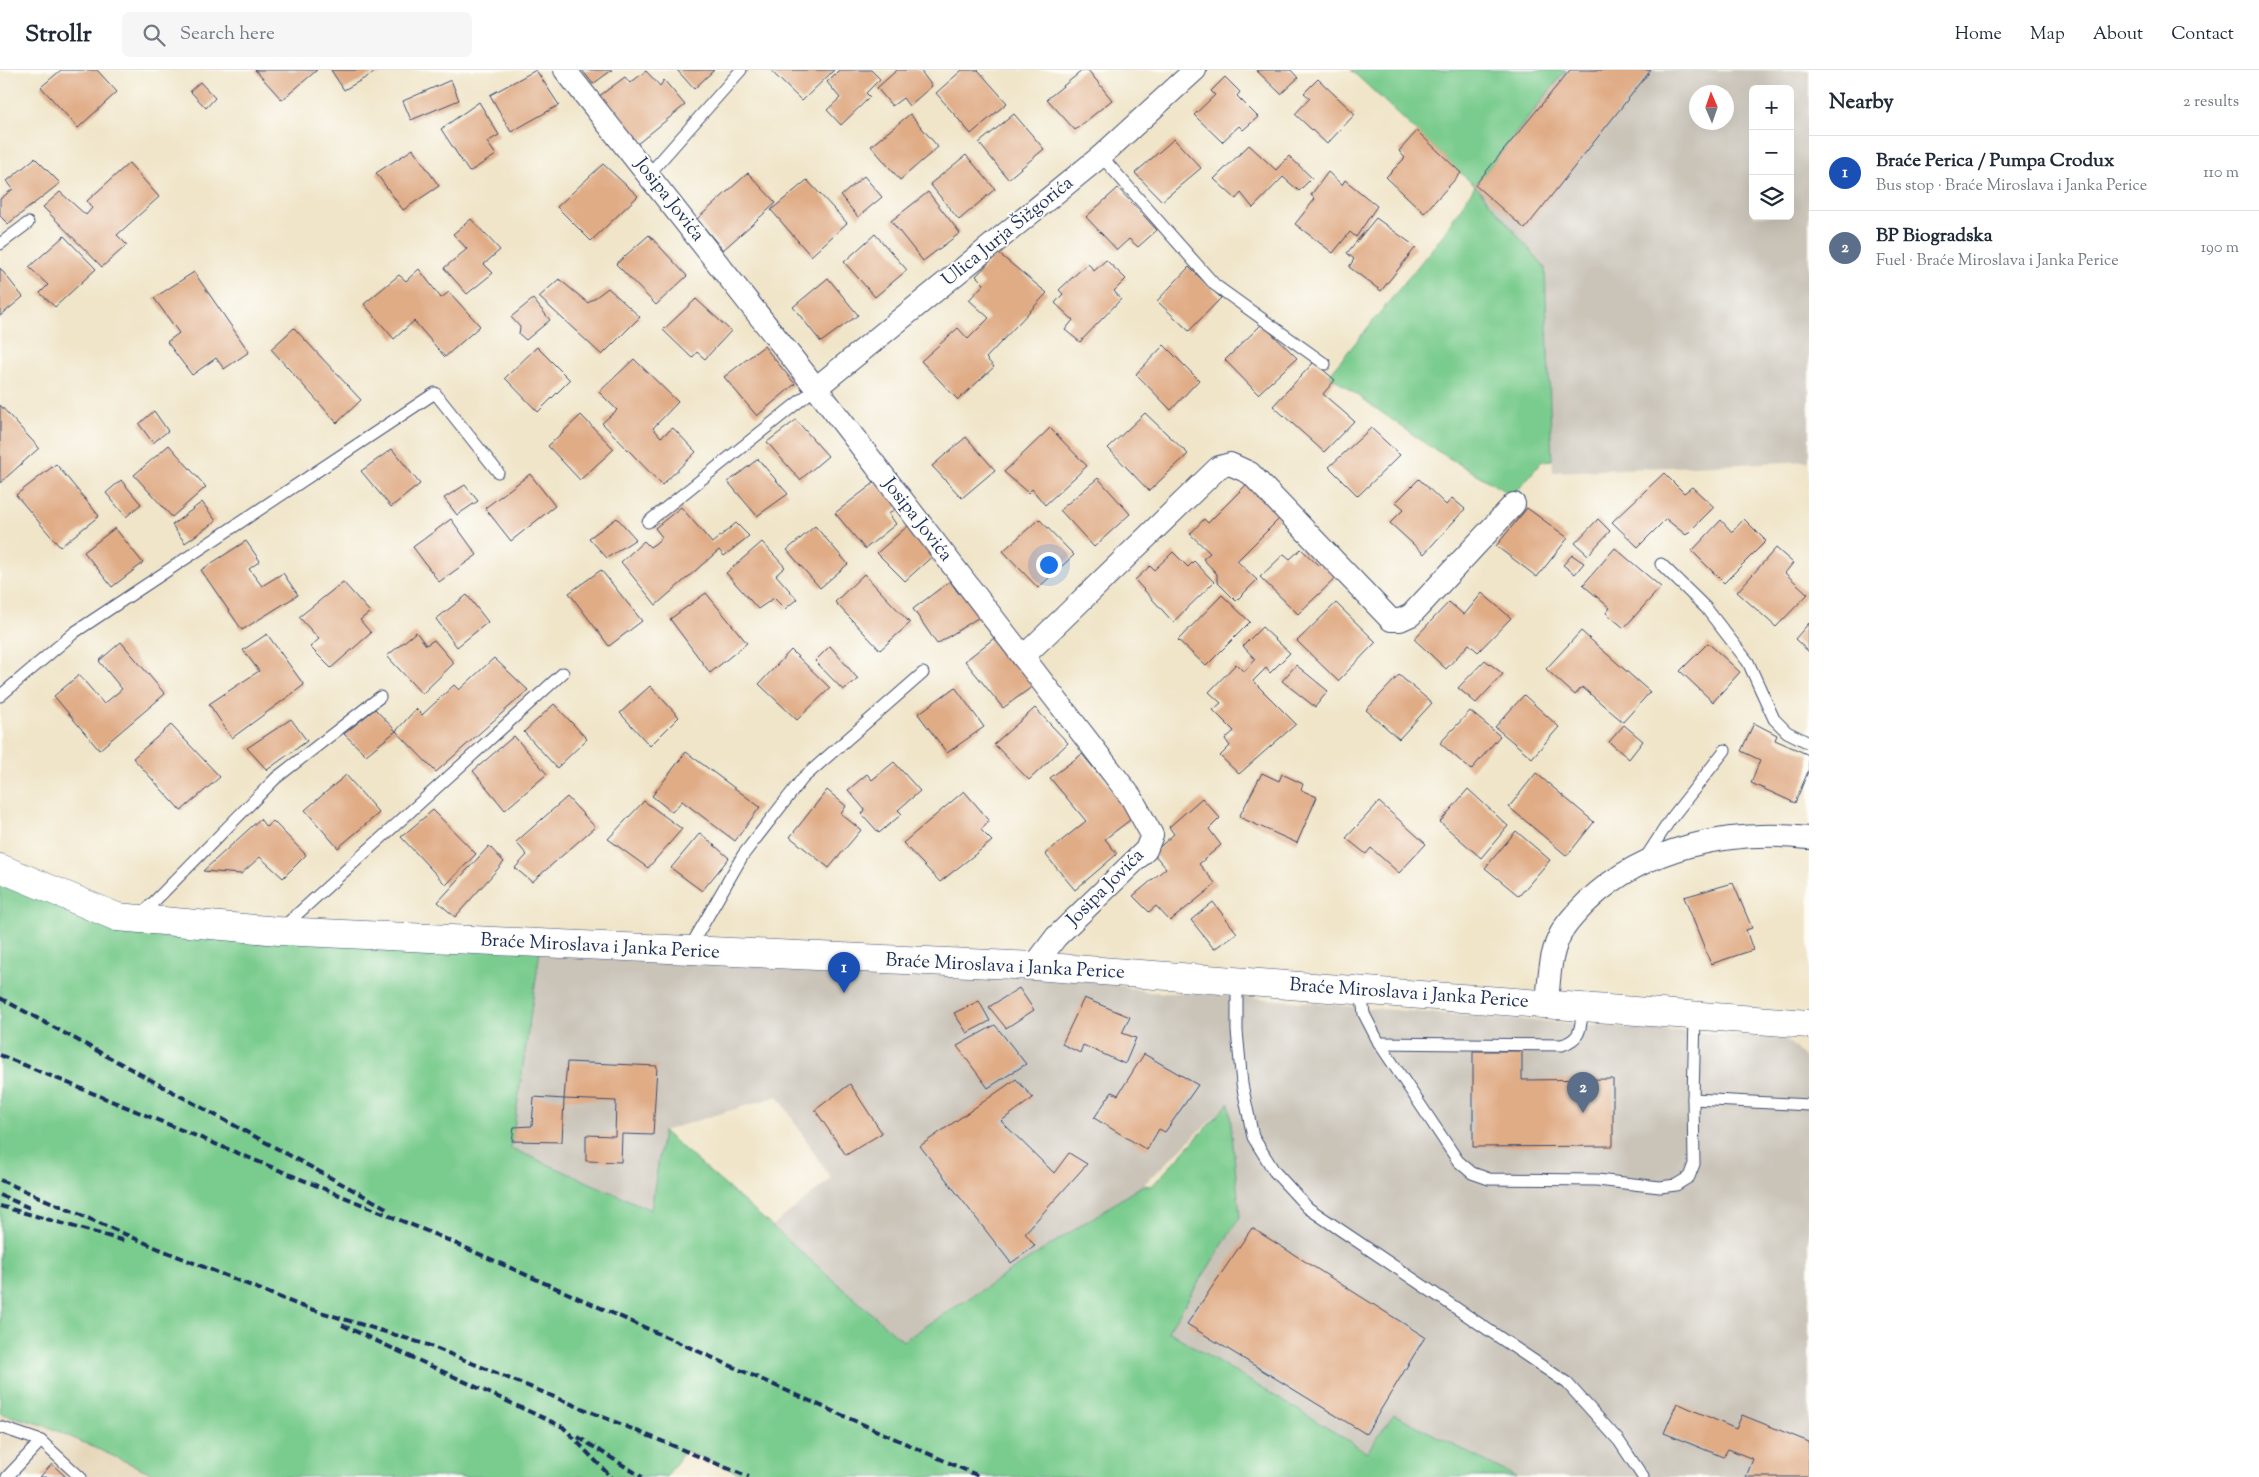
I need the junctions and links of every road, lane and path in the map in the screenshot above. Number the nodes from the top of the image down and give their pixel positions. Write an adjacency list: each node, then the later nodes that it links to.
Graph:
1 (565, 70): 5 (street, Josipa Jovića)
2 (741, 70): 5 (lane)
3 (1195, 70): 4 (street, Ulica Jurja Šižgorića)
4 (1101, 156): 8 (lane); 9 (street, Ulica Jurja Šižgorića)
5 (649, 174): 9 (street, Josipa Jovića)
6 (28, 223): 7 (lane)
7 (0, 244)
8 (1325, 364)
9 (816, 388): 12 (lane); 14 (street, Josipa Jovića)
10 (498, 472): 17 (lane)
11 (1514, 504): 14 (street)
12 (648, 522)
13 (1661, 564): 19 (lane)
14 (1022, 657): 27 (street, Josipa Jovića)
15 (563, 673): 25 (lane)
16 (923, 673): 26 (lane)
17 (0, 696)
18 (380, 697): 24 (lane)
19 (1809, 744)
20 (1725, 750): 22 (lane)
21 (1809, 838): 22 (street)
22 (1642, 863): 30 (street)
23 (0, 868): 24 (main road, Braće Miroslava i Janka Perice)
24 (137, 918): 25 (main road, Braće Miroslava i Janka Perice)
25 (279, 931): 26 (main road, Braće Miroslava i Janka Perice)
26 (688, 951): 27 (main road, Braće Miroslava i Janka Perice)
27 (1034, 966): 28 (main road, Braće Miroslava i Janka Perice)
28 (1237, 981): 29 (main road, Braće Miroslava i Janka Perice); 41 (lane)
29 (1361, 990): 30 (main road, Braće Miroslava i Janka Perice); 34 (lane)
30 (1547, 1004): 31 (main road, Braće Miroslava i Janka Perice)
31 (1583, 1007): 32 (main road, Braće Miroslava i Janka Perice); 34 (lane)
32 (1695, 1016): 33 (main road, Braće Miroslava i Janka Perice); 35 (lane)
33 (1809, 1024)
34 (1379, 1043): 35 (lane)
35 (1693, 1099): 36 (lane)
36 (1809, 1105)
37 (0, 1427): 38 (lane)
38 (41, 1441): 39 (lane); 40 (lane)
39 (7, 1477)
40 (80, 1477)
41 (1643, 1477)

